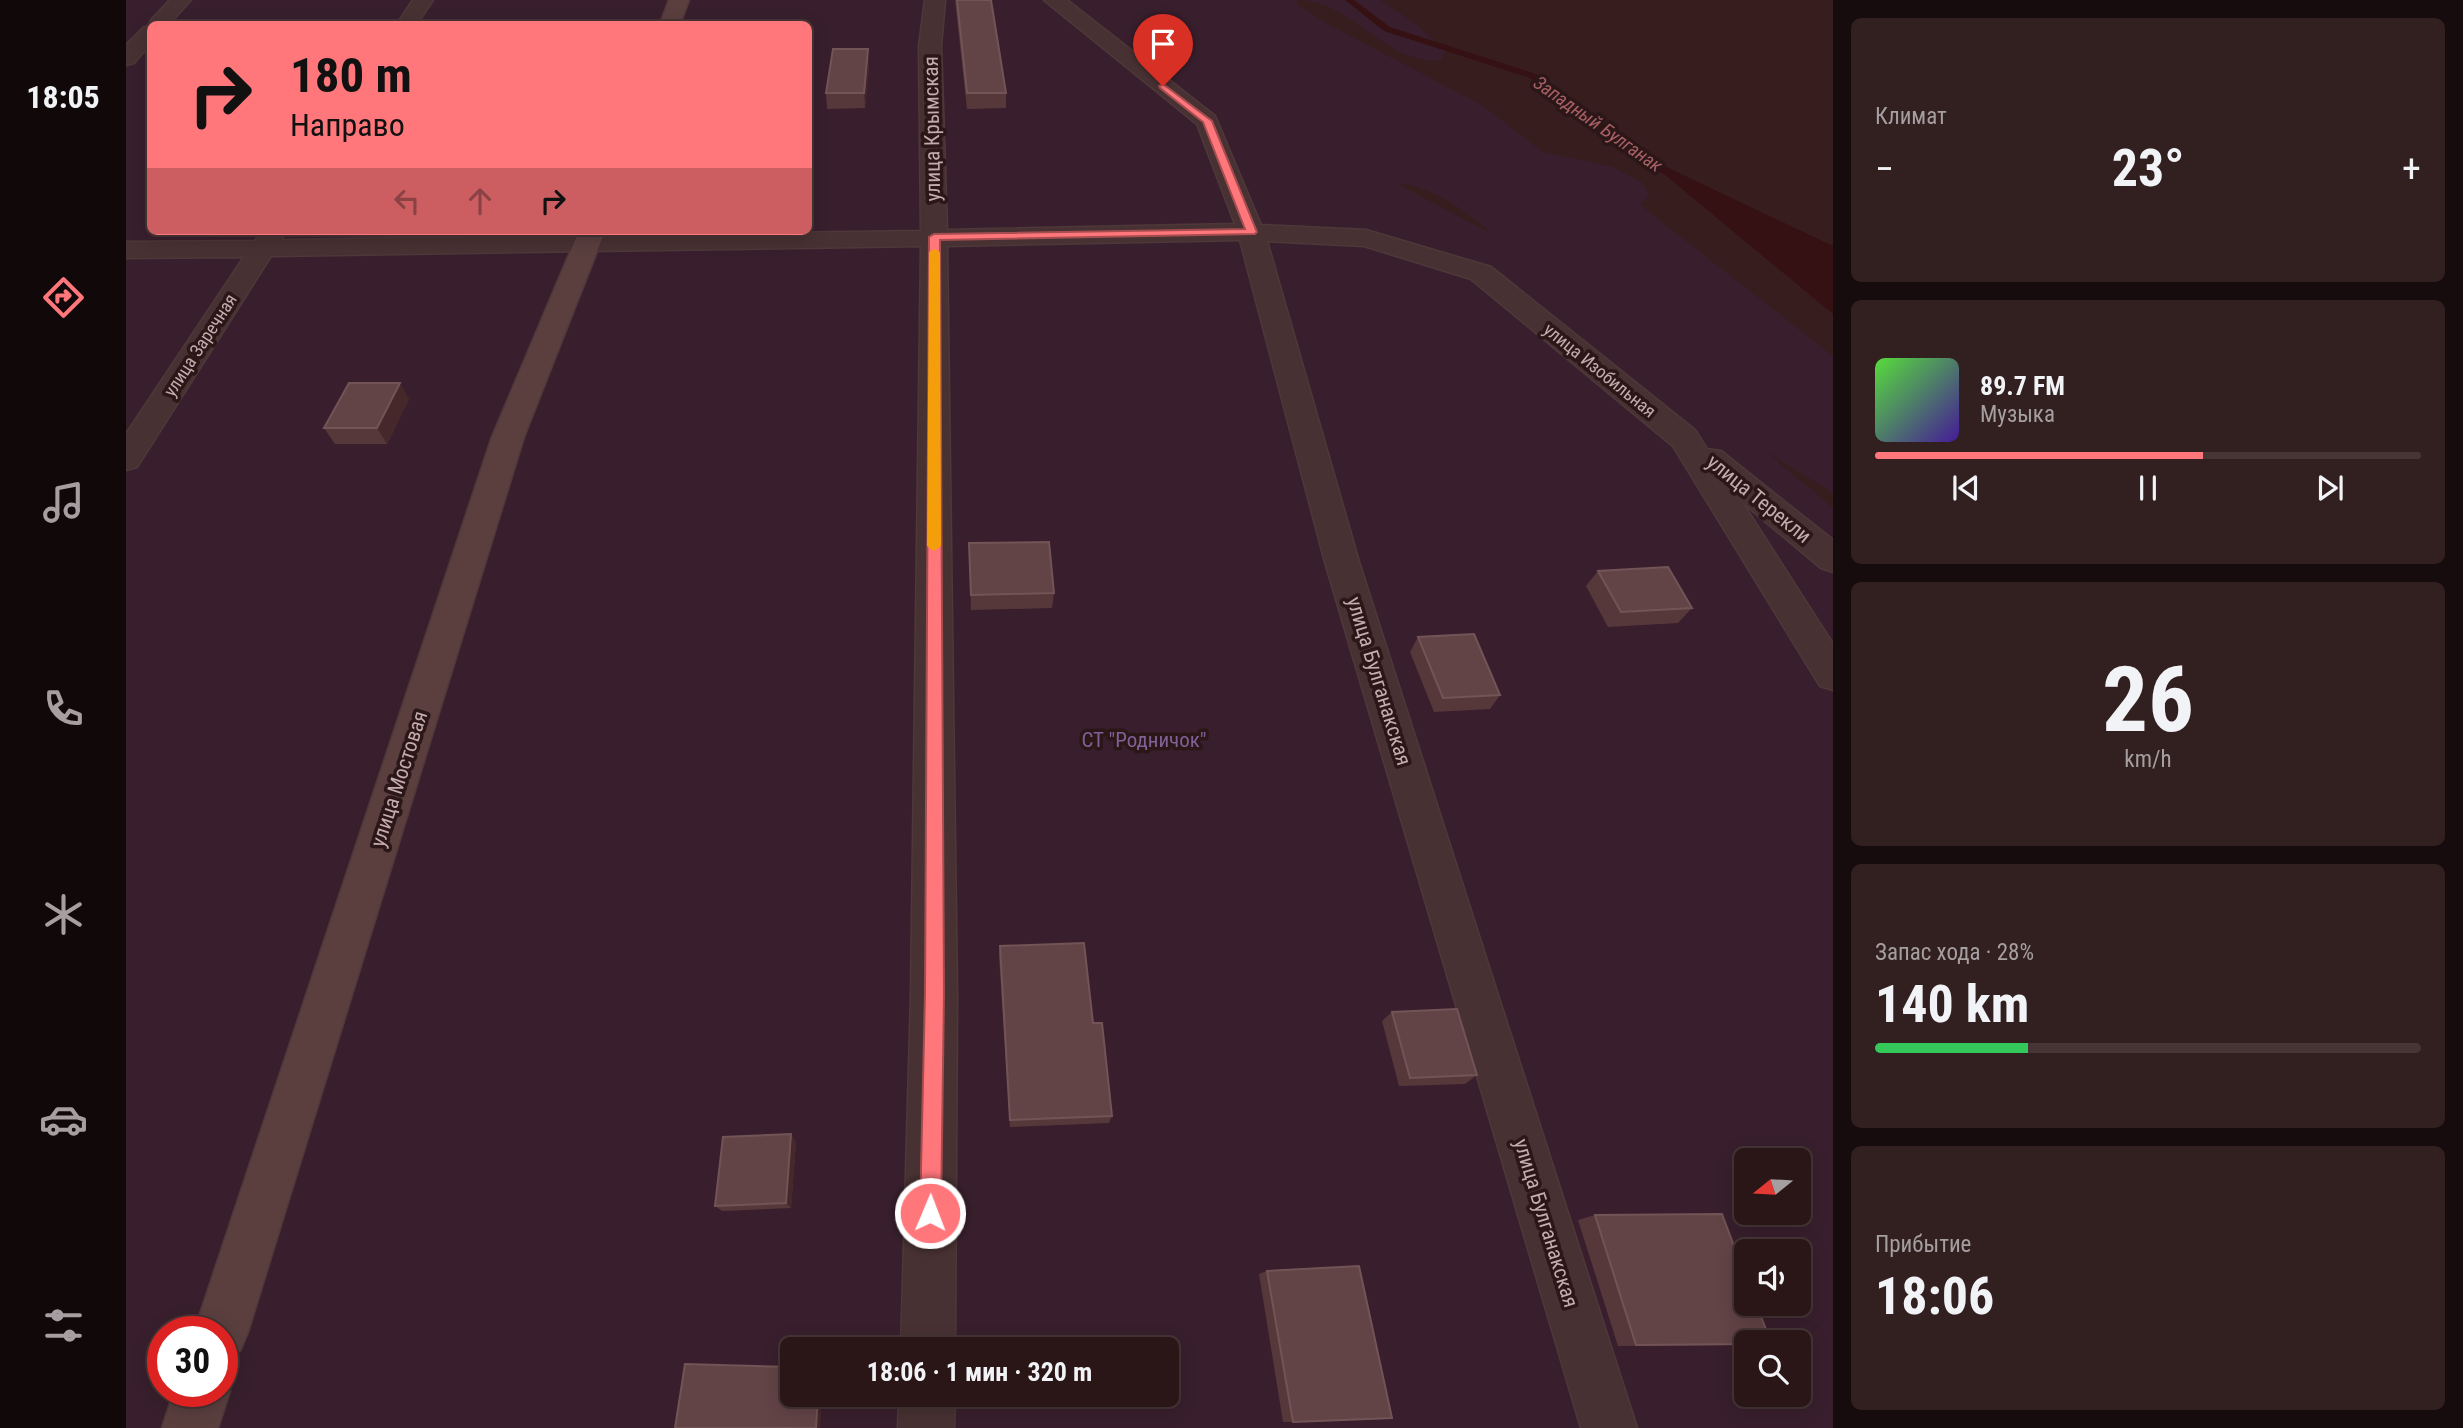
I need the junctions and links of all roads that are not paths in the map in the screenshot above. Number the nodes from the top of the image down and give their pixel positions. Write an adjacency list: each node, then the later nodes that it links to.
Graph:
1 (181, 0): 6 (street)
2 (423, 0): 7 (street)
3 (679, 0): 8 (street)
4 (935, 0): 12 (street, улица Крымская)
5 (1054, 0): 11 (street, улица Булганакская)
6 (161, 21)
7 (409, 21)
8 (671, 21)
9 (147, 35): 10 (street)
10 (126, 58)
11 (1251, 232): 12 (street, улица Изобильная); 16 (street, улица Изобильная); 26 (street, улица Булганакская)
12 (934, 237): 13 (street, улица Изобильная); 21 (street, улица Крымская)
13 (590, 238): 14 (street, улица Изобильная); 20 (street, улица Мостовая)
14 (268, 239): 15 (street, улица Изобильная); 17 (street, улица Заречная)
15 (126, 250)
16 (1684, 438): 18 (street, улица Терекли); 19 (street, улица Изобильная)
17 (126, 459)
18 (1833, 559)
19 (1833, 675)
20 (226, 1316)
21 (928, 1337)
22 (197, 1407): 24 (street)
23 (927, 1407): 25 (street)
24 (190, 1428)
25 (926, 1428)
26 (1609, 1428)

